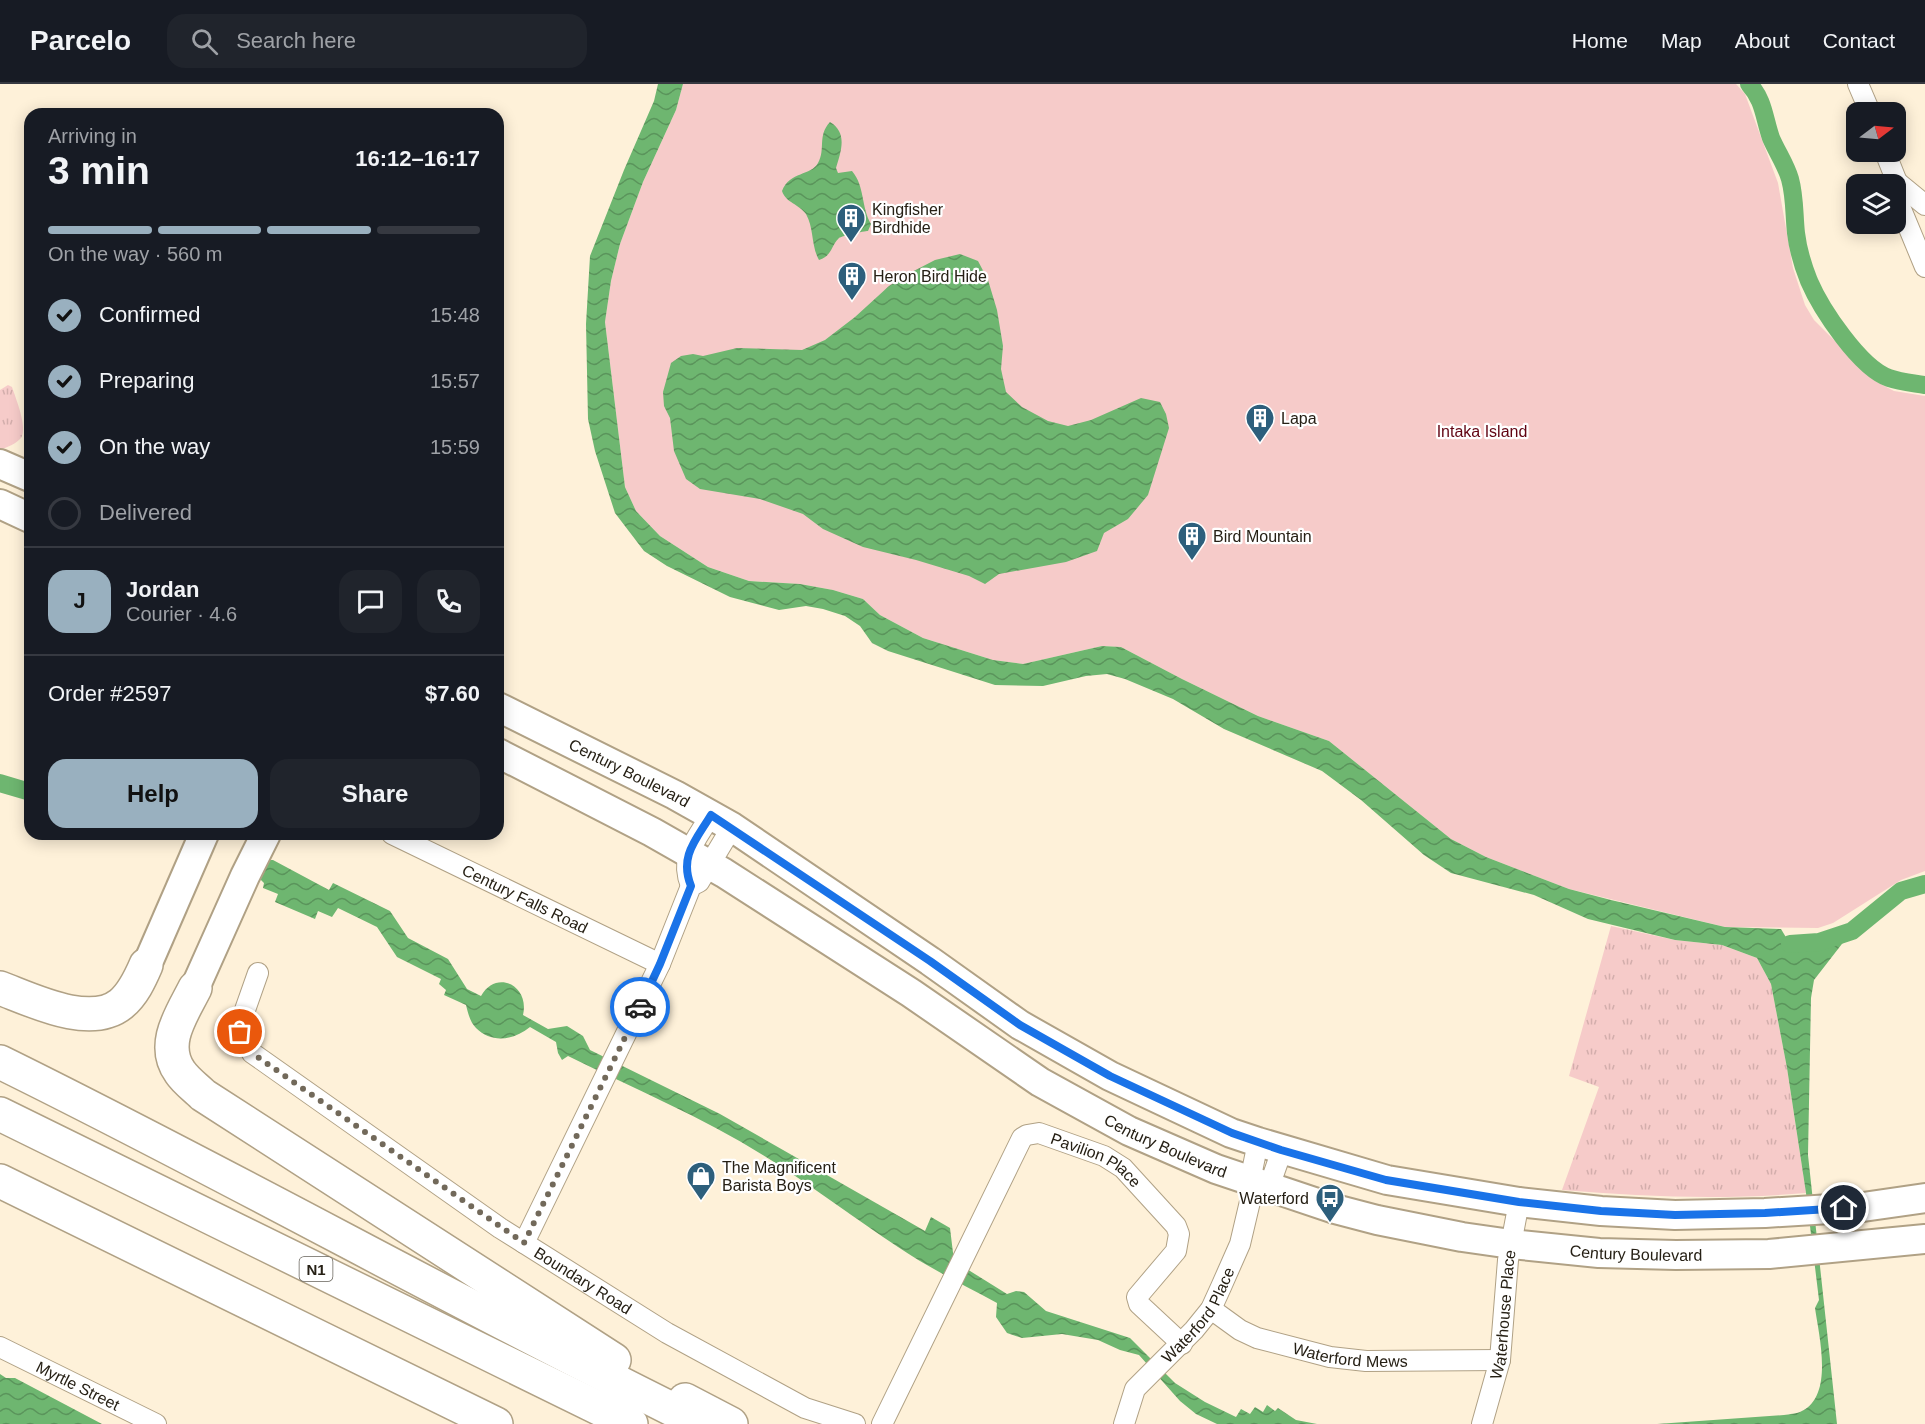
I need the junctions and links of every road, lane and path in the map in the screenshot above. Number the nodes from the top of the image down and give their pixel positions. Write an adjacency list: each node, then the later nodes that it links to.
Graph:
1 (1858, 84): 2 (street)
2 (1866, 102)
3 (1906, 189): 4 (street)
4 (1925, 205)
5 (1906, 221): 6 (street)
6 (1925, 267)
7 (0, 464): 8 (main road)
8 (24, 474)
9 (0, 504): 10 (main road)
10 (24, 515)
11 (504, 710): 13 (main road, Century Boulevard)
12 (504, 756): 17 (main road, Century Boulevard)
13 (721, 821): 17 (street); 25 (main road, Century Boulevard)
14 (405, 840): 19 (street, Century Falls Road)
15 (200, 843): 18 (main road)
16 (256, 854): 21 (main road)
17 (698, 858): 19 (street); 27 (main road, Century Boulevard)
18 (148, 961): 22 (highway)
19 (660, 964): 31 (street)
20 (258, 973): 31 (street, Boundary Road)
21 (196, 985): 42 (highway)
22 (0, 988)
23 (0, 1062): 41 (highway)
24 (0, 1114): 40 (highway, N1)
25 (1270, 1146): 27 (street, Waterford Place); 29 (main road, Century Boulevard)
26 (0, 1180): 39 (highway)
27 (1257, 1187): 32 (main road, Century Boulevard); 33 (street, Waterford Place)
28 (1925, 1198): 29 (main road, Century Boulevard)
29 (1519, 1202): 32 (street, Waterhouse Place)
30 (1925, 1239): 32 (main road, Century Boulevard)
31 (524, 1243): 43 (street, Boundary Road)
32 (1511, 1244): 36 (street, Waterhouse Place)
33 (1210, 1309): 34 (street, Waterford Place); 36 (street, Waterford Mews)
34 (1182, 1344): 44 (street, Pavilion Place); 45 (street, Waterford Place)
35 (0, 1347): 38 (street, Myrtle Street)
36 (1500, 1360): 37 (street, Waterhouse Place)
37 (1482, 1423)
38 (156, 1424)
39 (496, 1424)
40 (631, 1424)
41 (702, 1424)
42 (731, 1424)
43 (855, 1424)
44 (882, 1424)
45 (1124, 1424)

